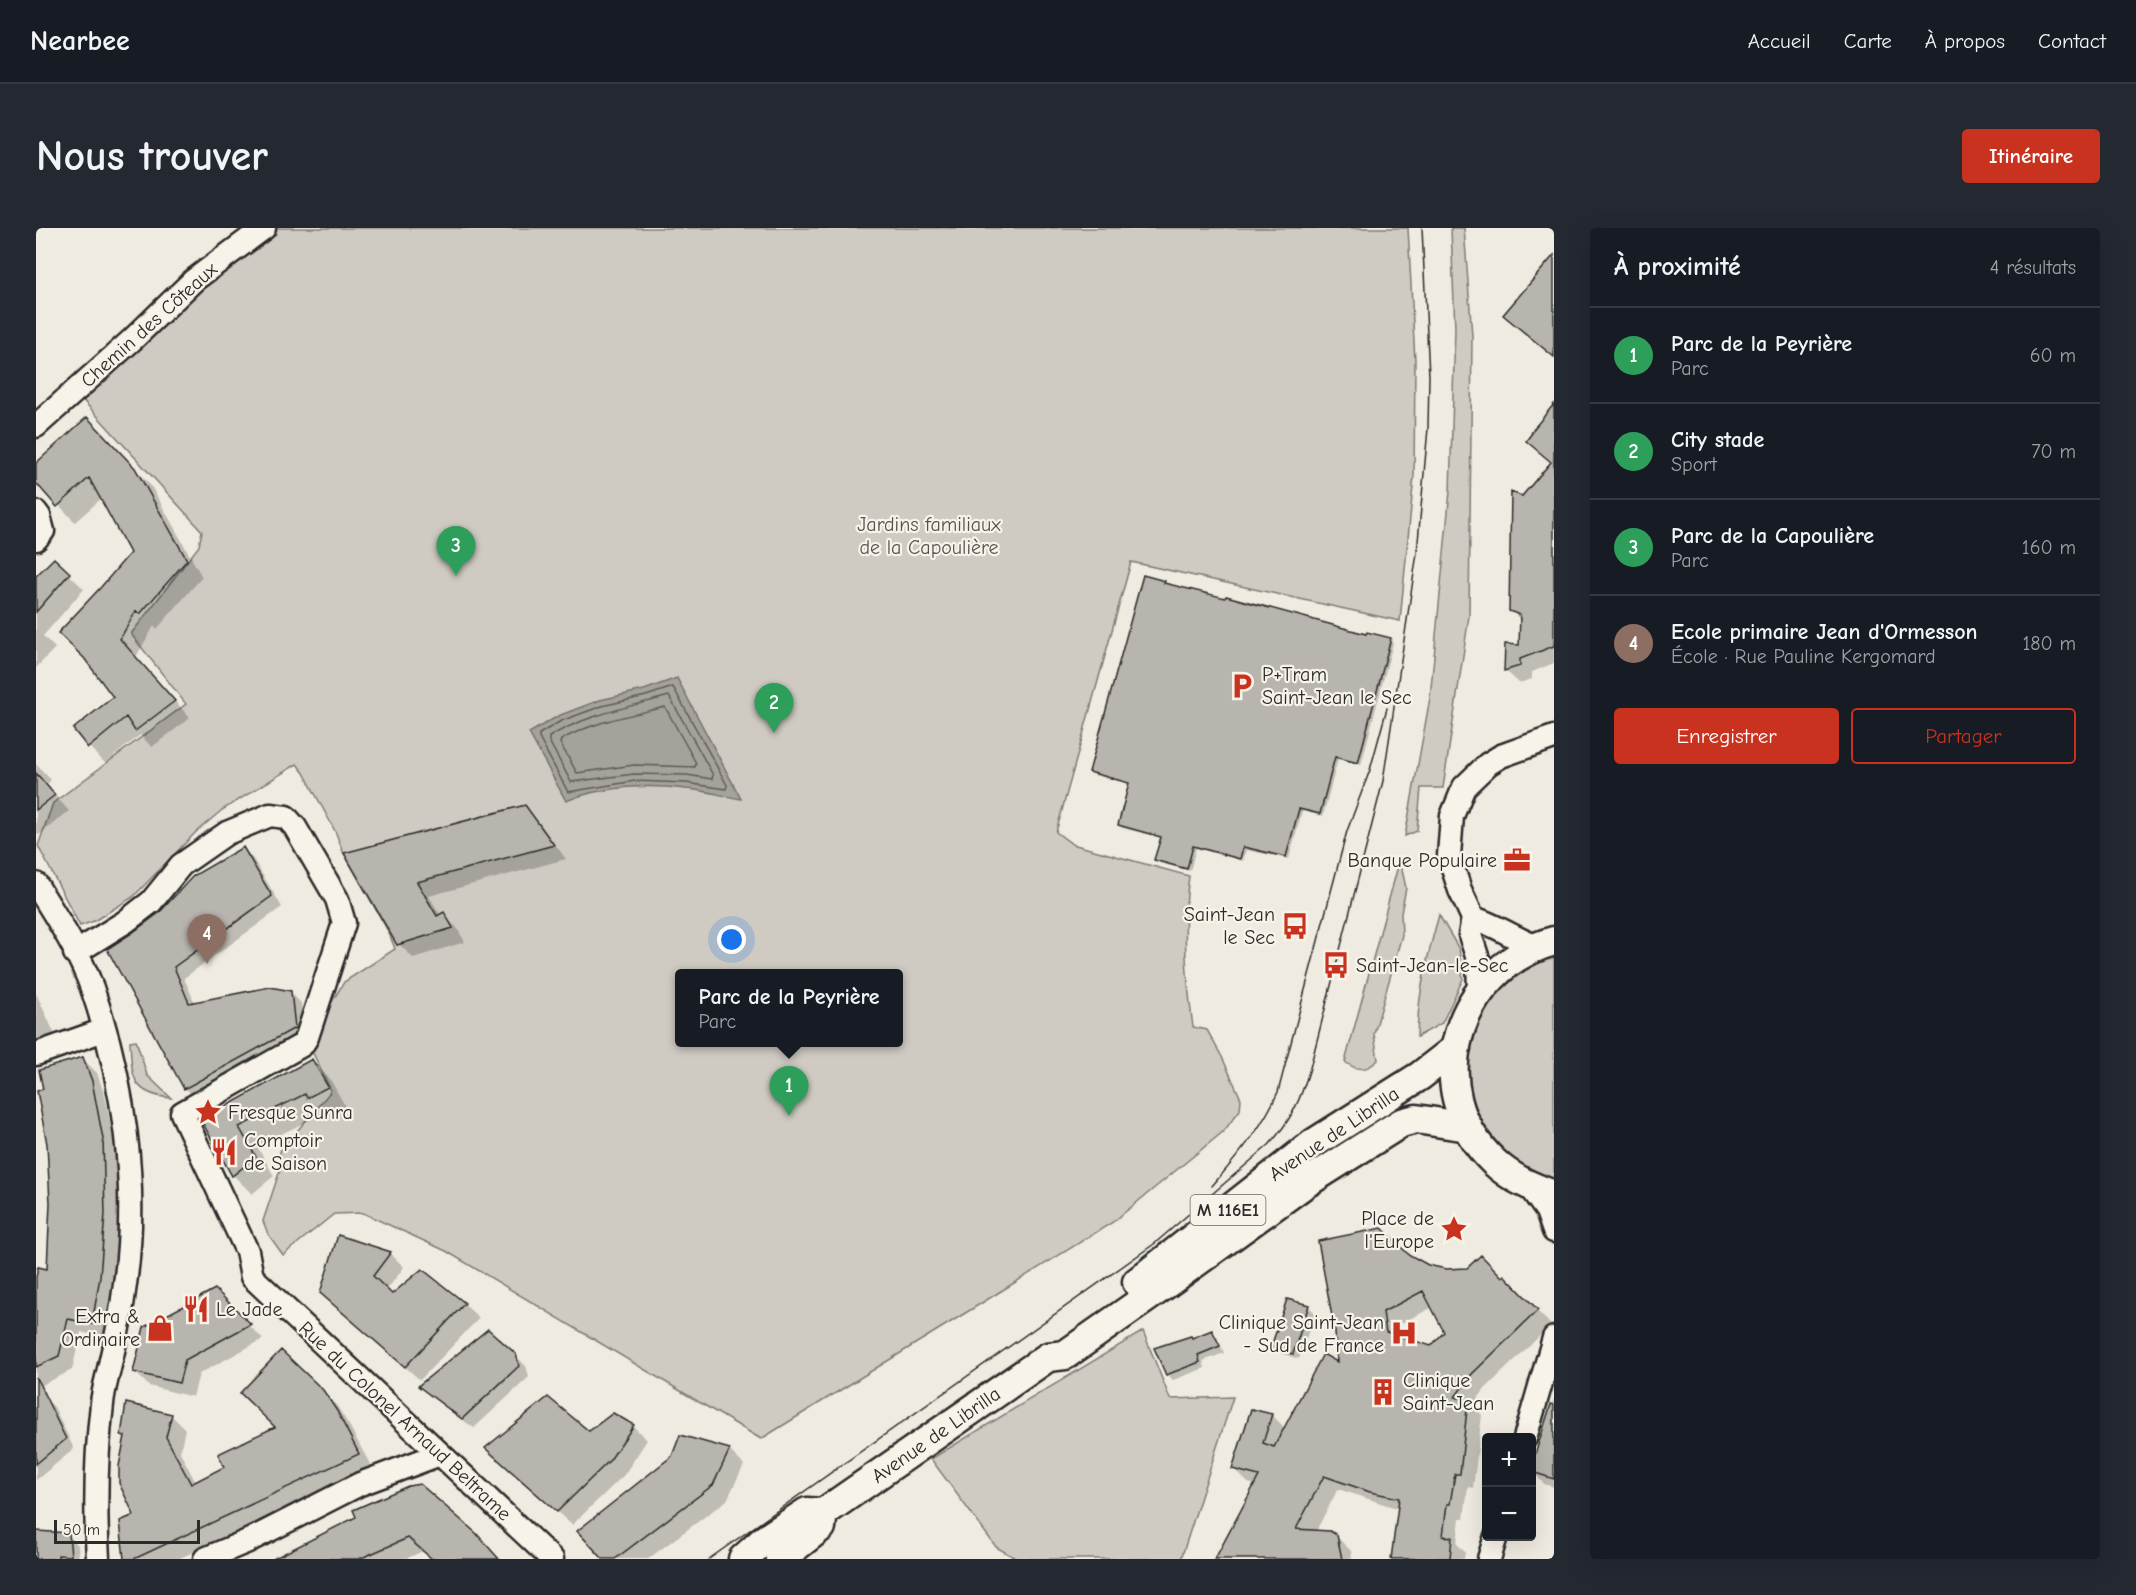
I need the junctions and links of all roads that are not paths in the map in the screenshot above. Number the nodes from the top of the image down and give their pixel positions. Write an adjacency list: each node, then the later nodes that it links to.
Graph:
1 (264, 228): 2 (street, Chemin des Côteaux)
2 (36, 426)
3 (36, 512): 4 (street)
4 (36, 539)
5 (1554, 736): 7 (street)
6 (36, 884): 9 (street)
7 (1473, 918): 8 (street); 10 (street)
8 (1544, 944): 10 (main road)
9 (75, 953): 11 (street); 22 (street, Rue du Colonel Arnaud Beltrame)
10 (1479, 991): 12 (main road)
11 (104, 1030): 13 (street); 26 (street)
12 (1456, 1048): 14 (main road); 15 (main road, Avenue de Librilla / M 116E1)
13 (36, 1054)
14 (1468, 1127): 16 (main road, Avenue de Librilla / M 116E1); 17 (main road)
15 (1314, 1143): 16 (main road); 20 (main road, Avenue de Librilla / M 116E1)
16 (1328, 1168): 20 (main road, Avenue de Librilla / M 116E1)
17 (1541, 1191): 18 (street)
18 (1554, 1231)
19 (1554, 1338): 21 (street)
20 (1048, 1357): 25 (main road, Avenue de Librilla / M 116E1)
21 (1526, 1433)
22 (440, 1454): 24 (street); 28 (street, Rue du Colonel Arnaud Beltrame)
23 (1494, 1541): 30 (street)
24 (252, 1550): 27 (street)
25 (765, 1553): 29 (main road, Avenue de Librilla / M 116E1)
26 (98, 1559)
27 (206, 1559)
28 (552, 1559)
29 (742, 1559)
30 (1489, 1559)

